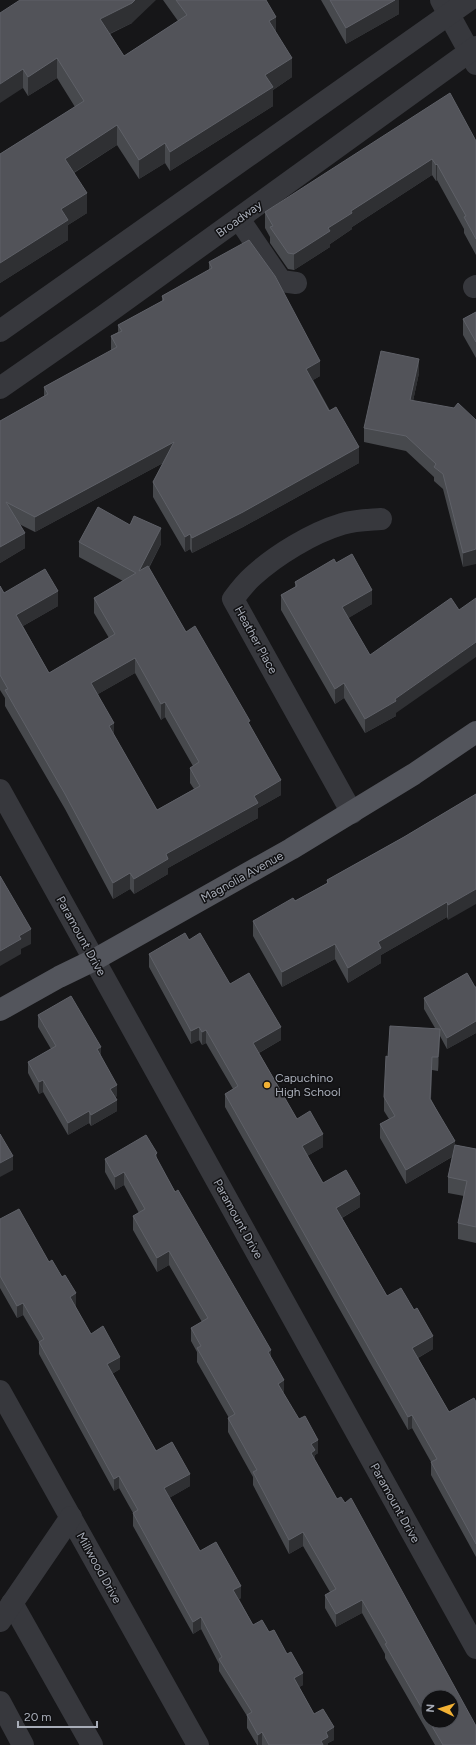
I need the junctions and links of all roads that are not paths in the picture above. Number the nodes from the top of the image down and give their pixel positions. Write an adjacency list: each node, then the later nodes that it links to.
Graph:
1 (469, 0): 2 (street)
2 (444, 7): 3 (street); 6 (street)
3 (474, 54): 4 (street, Broadway)
4 (239, 219): 5 (street); 7 (street, Broadway)
5 (296, 283)
6 (0, 331)
7 (0, 388)
8 (381, 519): 11 (street, Heather Place)
9 (476, 732): 11 (main road, Magnolia Avenue)
10 (0, 790): 12 (street, Paramount Drive)
11 (352, 813): 12 (main road, Magnolia Avenue)
12 (94, 960): 13 (main road, Magnolia Avenue); 18 (street, Paramount Drive)
13 (0, 1010)
14 (0, 1391): 15 (street, Millwood Drive)
15 (71, 1517): 16 (street); 22 (street, Millwood Drive)
16 (12, 1603): 17 (street); 21 (street)
17 (0, 1621)
18 (476, 1648)
19 (0, 1702): 20 (street)
20 (23, 1745)
21 (92, 1745)
22 (198, 1745)

